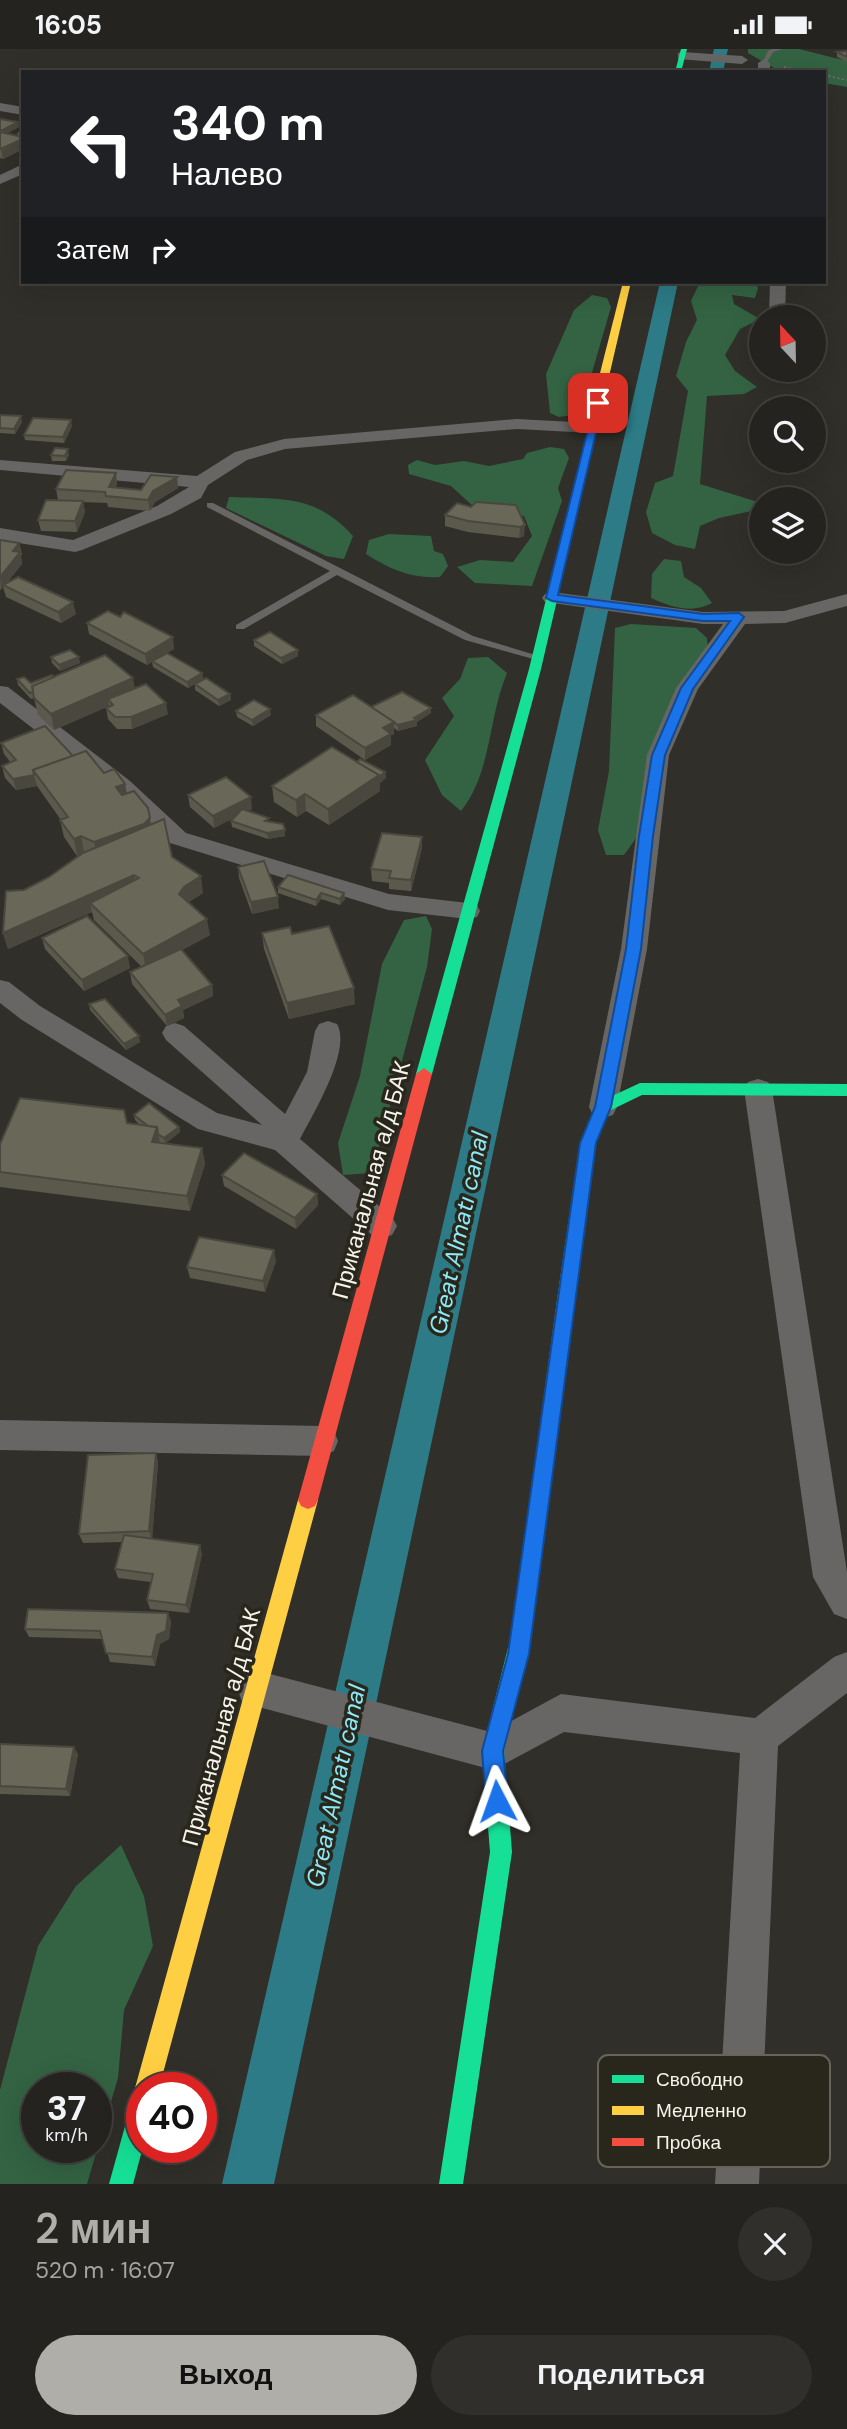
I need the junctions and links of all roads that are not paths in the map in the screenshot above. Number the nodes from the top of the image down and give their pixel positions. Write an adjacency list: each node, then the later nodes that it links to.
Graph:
1 (780, 49): 4 (lane)
2 (681, 59): 3 (street)
3 (742, 60)
4 (764, 67)
5 (0, 107): 6 (street)
6 (21, 111)
7 (21, 169): 8 (street)
8 (0, 180)
9 (627, 284): 12 (main road, Приканальная а/д БАК)
10 (778, 284): 11 (street)
11 (777, 305)
12 (592, 428): 14 (street); 18 (main road, Приканальная а/д БАК)
13 (0, 465): 14 (street)
14 (201, 482): 16 (street)
15 (210, 505): 17 (lane)
16 (0, 534)
17 (337, 571): 21 (lane); 22 (lane)
18 (552, 598): 20 (street); 22 (main road, Приканальная а/д БАК)
19 (847, 600): 20 (street)
20 (739, 617): 30 (street)
21 (240, 627)
22 (537, 657): 24 (main road, Приканальная а/д БАК)
23 (0, 692): 24 (street)
24 (468, 911): 32 (main road, Приканальная а/д БАК)
25 (0, 989): 31 (street)
26 (328, 1031): 31 (street)
27 (175, 1033): 31 (street)
28 (758, 1089): 29 (main road); 30 (main road); 35 (street)
29 (847, 1090)
30 (603, 1107): 39 (main road)
31 (284, 1142): 32 (street)
32 (382, 1226): 34 (main road, Приканальная а/д БАК)
33 (0, 1435): 34 (street)
34 (322, 1441): 37 (main road, Приканальная а/д БАК)
35 (847, 1602)
36 (847, 1670): 38 (street)
37 (271, 1692): 39 (street); 41 (main road, Приканальная а/д БАК)
38 (760, 1737): 39 (street); 40 (street)
39 (493, 1751): 44 (main road)
40 (744, 2055)
41 (152, 2072)
42 (127, 2163): 43 (main road)
43 (121, 2184)
44 (451, 2184)

